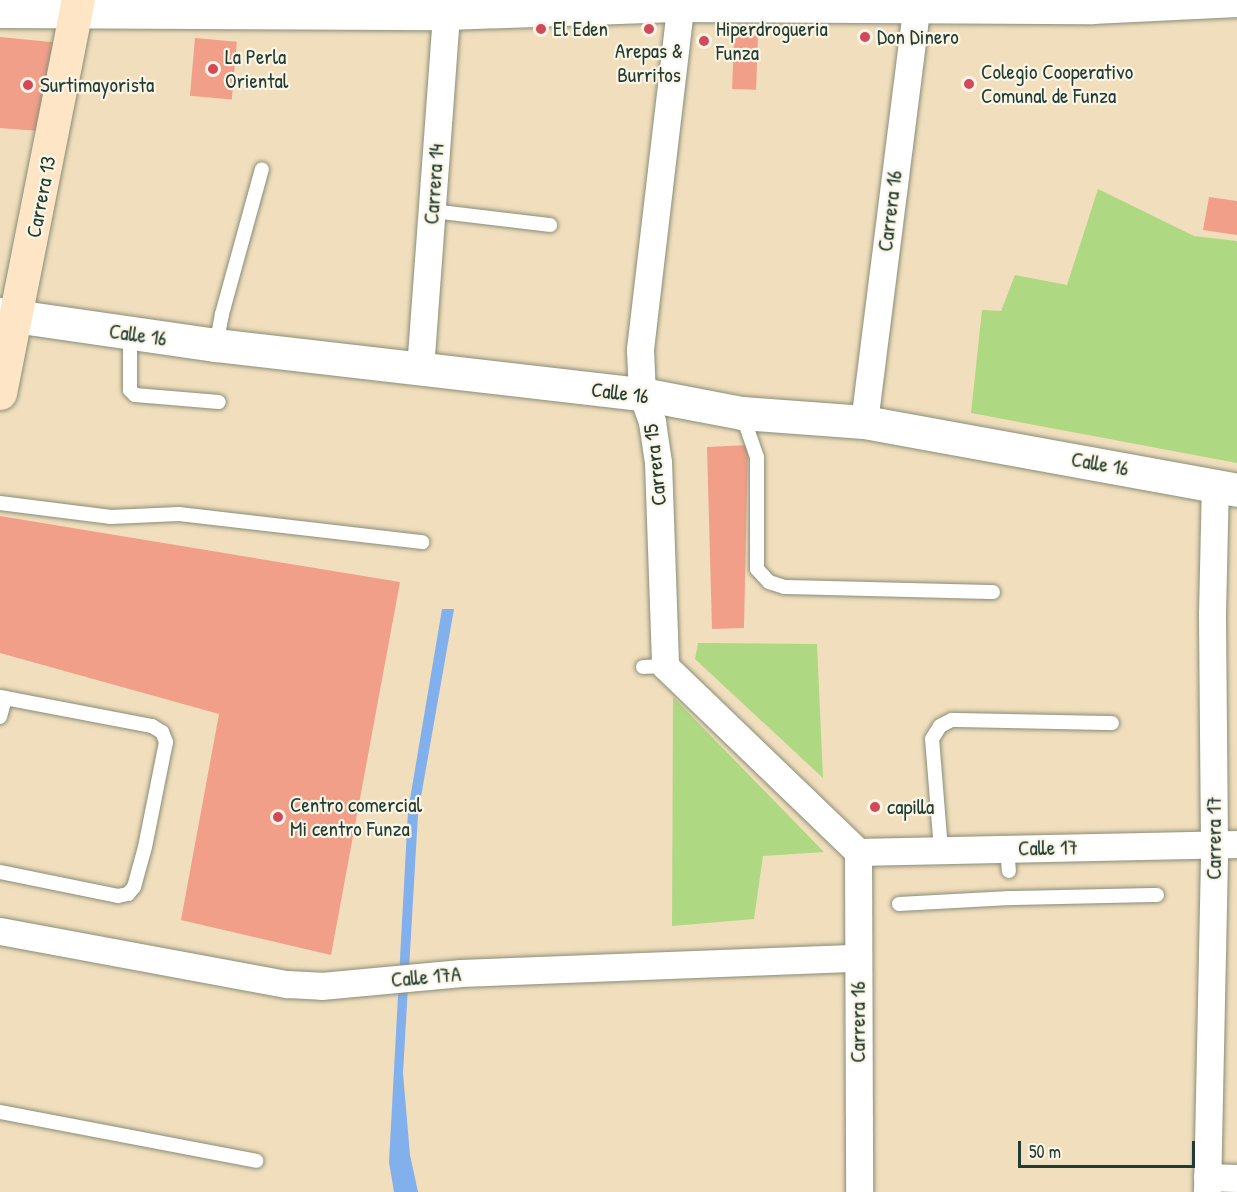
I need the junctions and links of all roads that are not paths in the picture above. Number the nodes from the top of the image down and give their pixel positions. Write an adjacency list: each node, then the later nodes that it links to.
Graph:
1 (1229, 0): 2 (street); 4 (street)
2 (1237, 0)
3 (681, 2): 4 (street); 6 (street); 16 (street, Carrera 15)
4 (916, 2): 19 (street, Carrera 16)
5 (77, 6): 6 (street); 7 (street); 11 (main road, Carrera 13)
6 (447, 6): 9 (street, Carrera 14)
7 (0, 11)
8 (261, 169): 13 (lane)
9 (432, 211): 10 (lane); 14 (street, Carrera 14)
10 (550, 225)
11 (8, 316): 12 (street, Calle 16); 15 (main road, Carrera 13)
12 (130, 334): 13 (street, Calle 16); 17 (lane)
13 (216, 345): 14 (street, Calle 16)
14 (420, 369): 16 (street, Calle 16)
15 (0, 393)
16 (642, 394): 18 (street, Calle 16); 29 (street, Carrera 15)
17 (219, 402)
18 (741, 413): 19 (street, Calle 16); 23 (lane)
19 (864, 422): 20 (street, Calle 16)
20 (1226, 488): 27 (street, Carrera 17)
21 (0, 502): 22 (lane)
22 (422, 543)
23 (993, 592)
24 (3, 697): 25 (lane); 30 (lane)
25 (0, 717)
26 (1112, 723): 28 (lane)
27 (1226, 844): 28 (street, Calle 17); 38 (street, Carrera 17)
28 (941, 850): 29 (street, Calle 17)
29 (858, 852): 34 (street, Carrera 16)
30 (0, 872)
31 (1157, 895): 32 (lane)
32 (899, 904)
33 (0, 931): 34 (street, Calle 17A)
34 (857, 958): 39 (street, Carrera 16)
35 (0, 1112): 36 (lane)
36 (256, 1161)
37 (1237, 1178): 38 (street)
38 (1207, 1185)
39 (859, 1192)

